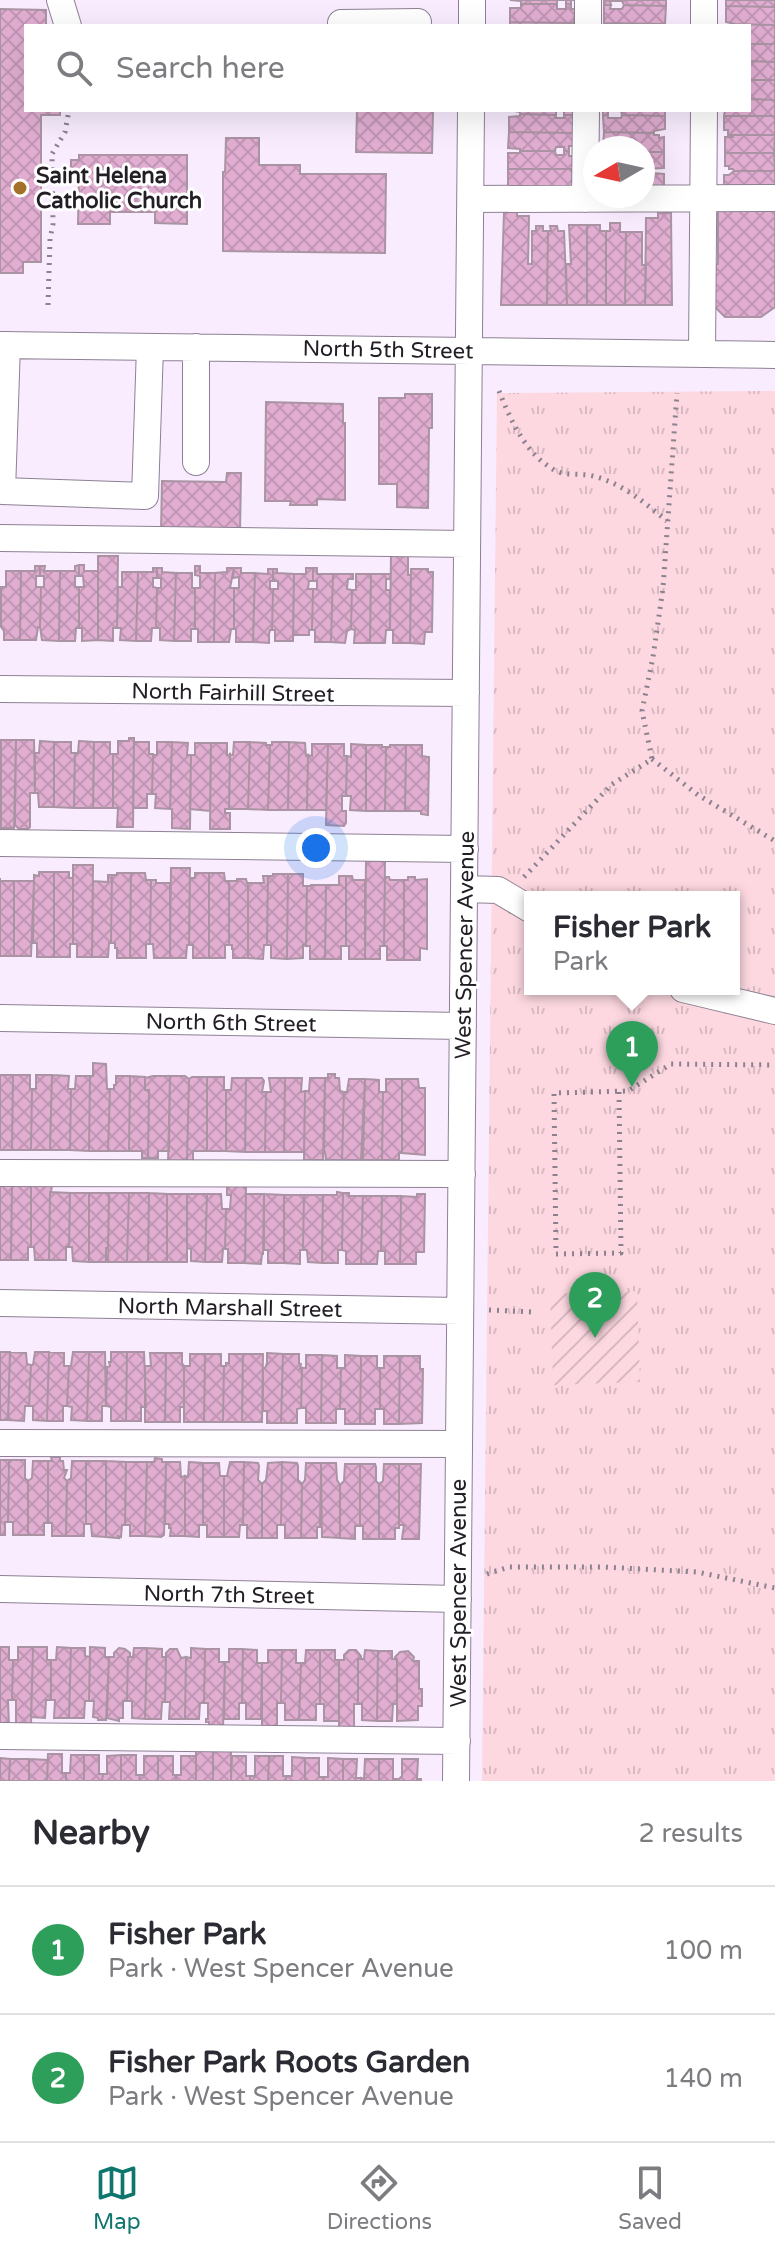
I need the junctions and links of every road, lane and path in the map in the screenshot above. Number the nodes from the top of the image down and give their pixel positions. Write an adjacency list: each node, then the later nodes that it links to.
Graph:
1 (60, 0): 7 (street)
2 (472, 0): 8 (street)
3 (588, 0): 9 (street)
4 (704, 0): 10 (street)
5 (341, 16): 6 (street)
6 (418, 22)
7 (67, 24)
8 (472, 24)
9 (588, 24)
10 (704, 24)
11 (69, 112): 21 (path)
12 (471, 112): 19 (street, West Spencer Avenue)
13 (586, 112): 15 (street)
14 (704, 112): 17 (street)
15 (586, 136)
16 (655, 198): 17 (street)
17 (703, 198): 18 (street); 26 (street)
18 (775, 198)
19 (471, 199): 20 (street); 25 (street, West Spencer Avenue)
20 (583, 199)
21 (48, 305)
22 (3, 345): 23 (street, North 5th Street); 23 (street)
23 (150, 347): 24 (street, North 5th Street)
24 (196, 347): 25 (street, North 5th Street); 30 (street)
25 (469, 350): 26 (street, North 5th Street); 33 (street, West Spencer Avenue)
26 (702, 354): 27 (street, North 5th Street)
27 (775, 355)
28 (499, 391): 31 (path)
29 (677, 393): 31 (path)
30 (196, 462)
31 (668, 522): 36 (path)
32 (0, 538): 33 (street)
33 (467, 544): 35 (street, West Spencer Avenue)
34 (0, 689): 35 (street, North Fairhill Street)
35 (466, 693): 39 (street, West Spencer Avenue)
36 (652, 759): 37 (path); 41 (path)
37 (775, 841)
38 (0, 843): 39 (street)
39 (465, 849): 40 (street, West Spencer Avenue)
40 (465, 889): 41 (street); 46 (street, West Spencer Avenue)
41 (507, 895): 42 (street)
42 (524, 905)
43 (708, 995): 44 (street)
44 (775, 1011)
45 (0, 1018): 46 (street, North 6th Street)
46 (463, 1026): 50 (street, West Spencer Avenue)
47 (775, 1065): 48 (path)
48 (619, 1092): 48 (path)
49 (0, 1173): 50 (street)
50 (462, 1174): 53 (street, West Spencer Avenue)
51 (0, 1303): 53 (street, North Marshall Street)
52 (489, 1310): 54 (path)
53 (460, 1311): 56 (street, West Spencer Avenue)
54 (532, 1312)
55 (0, 1443): 56 (street)
56 (459, 1444): 60 (street, West Spencer Avenue)
57 (487, 1574): 58 (path)
58 (775, 1588)
59 (0, 1589): 60 (street, North 7th Street)
60 (458, 1599): 62 (street, West Spencer Avenue)
61 (0, 1736): 62 (street)
62 (457, 1741): 63 (street, West Spencer Avenue)
63 (456, 1781)

